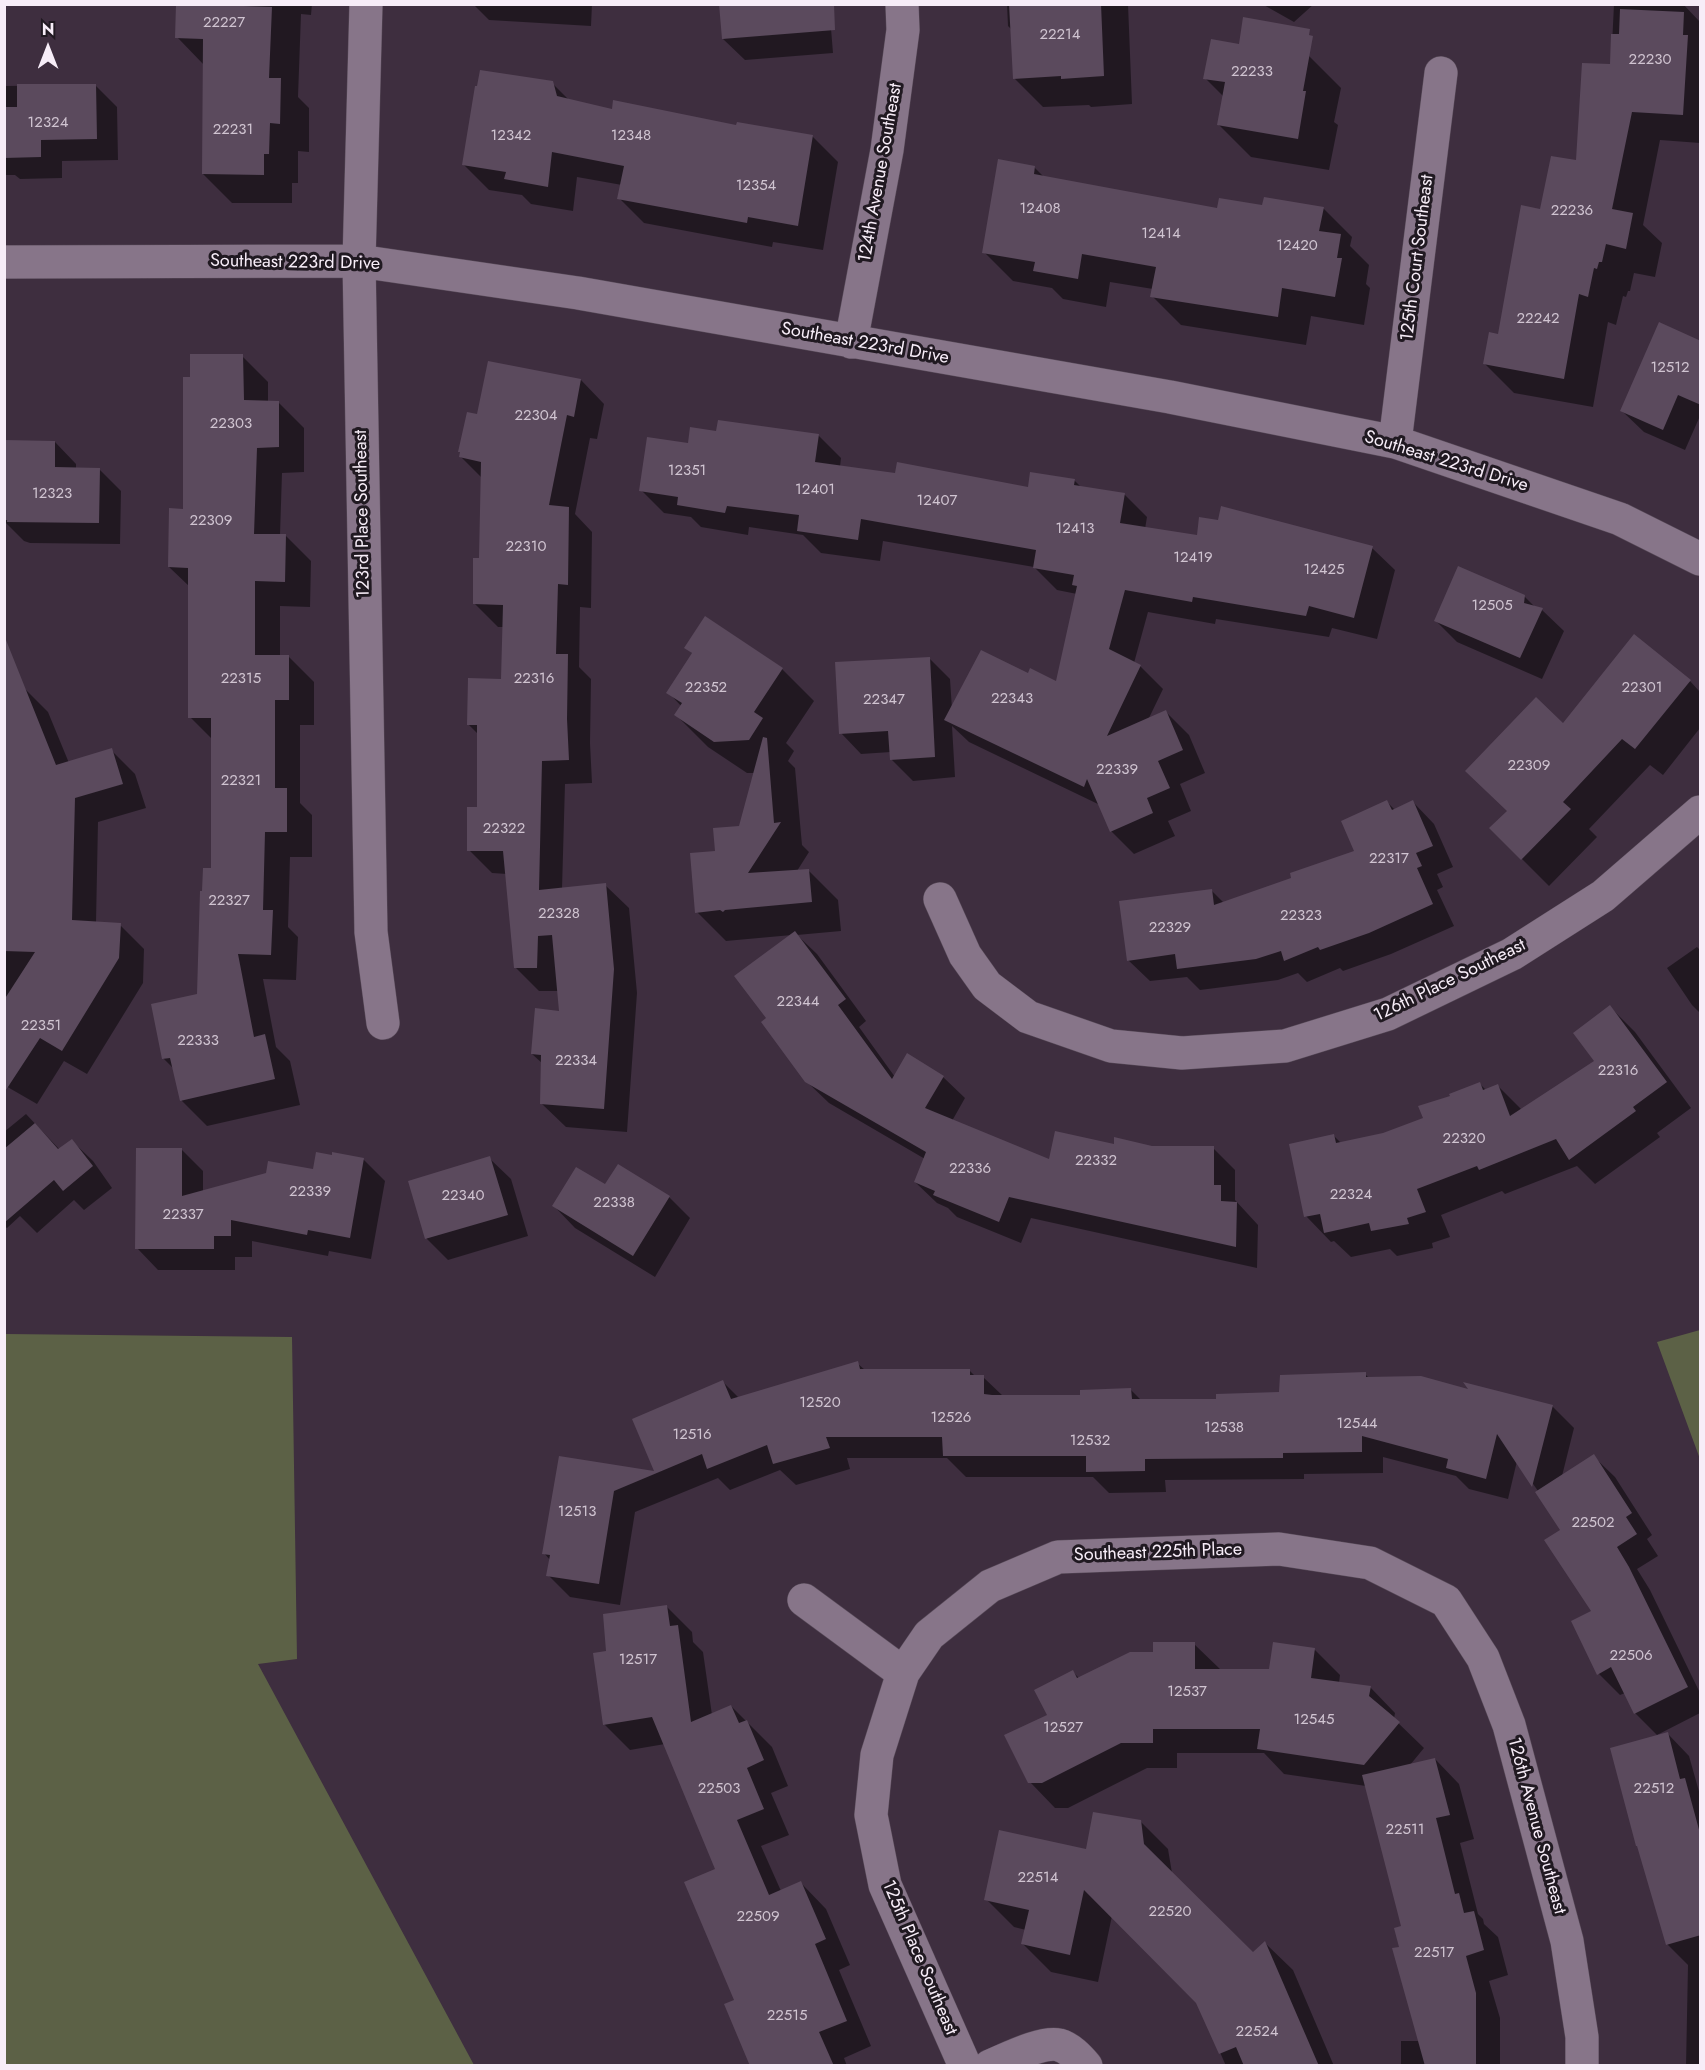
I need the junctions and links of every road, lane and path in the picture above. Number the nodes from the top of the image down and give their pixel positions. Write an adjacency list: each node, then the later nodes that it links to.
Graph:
1 (366, 4): 4 (street, 123rd Place Southeast)
2 (902, 4): 6 (street, 124th Avenue Southeast)
3 (1441, 73): 7 (street, 125th Court Southeast)
4 (358, 261): 5 (street, Southeast 223rd Drive); 6 (street, Southeast 223rd Drive); 11 (street, 123rd Place Southeast)
5 (4, 262)
6 (850, 342): 7 (street, Southeast 223rd Drive)
7 (1395, 442): 8 (street, Southeast 223rd Drive)
8 (1701, 559)
9 (1701, 812): 10 (street, 126th Place Southeast)
10 (940, 899)
11 (383, 1023)
12 (804, 1600): 14 (street)
13 (1446, 1601): 14 (street, Southeast 225th Place); 18 (street, 126th Avenue Southeast)
14 (903, 1673): 15 (street, 125th Place Southeast)
15 (965, 2066)
16 (990, 2066): 17 (street)
17 (1086, 2066)
18 (1582, 2066)

